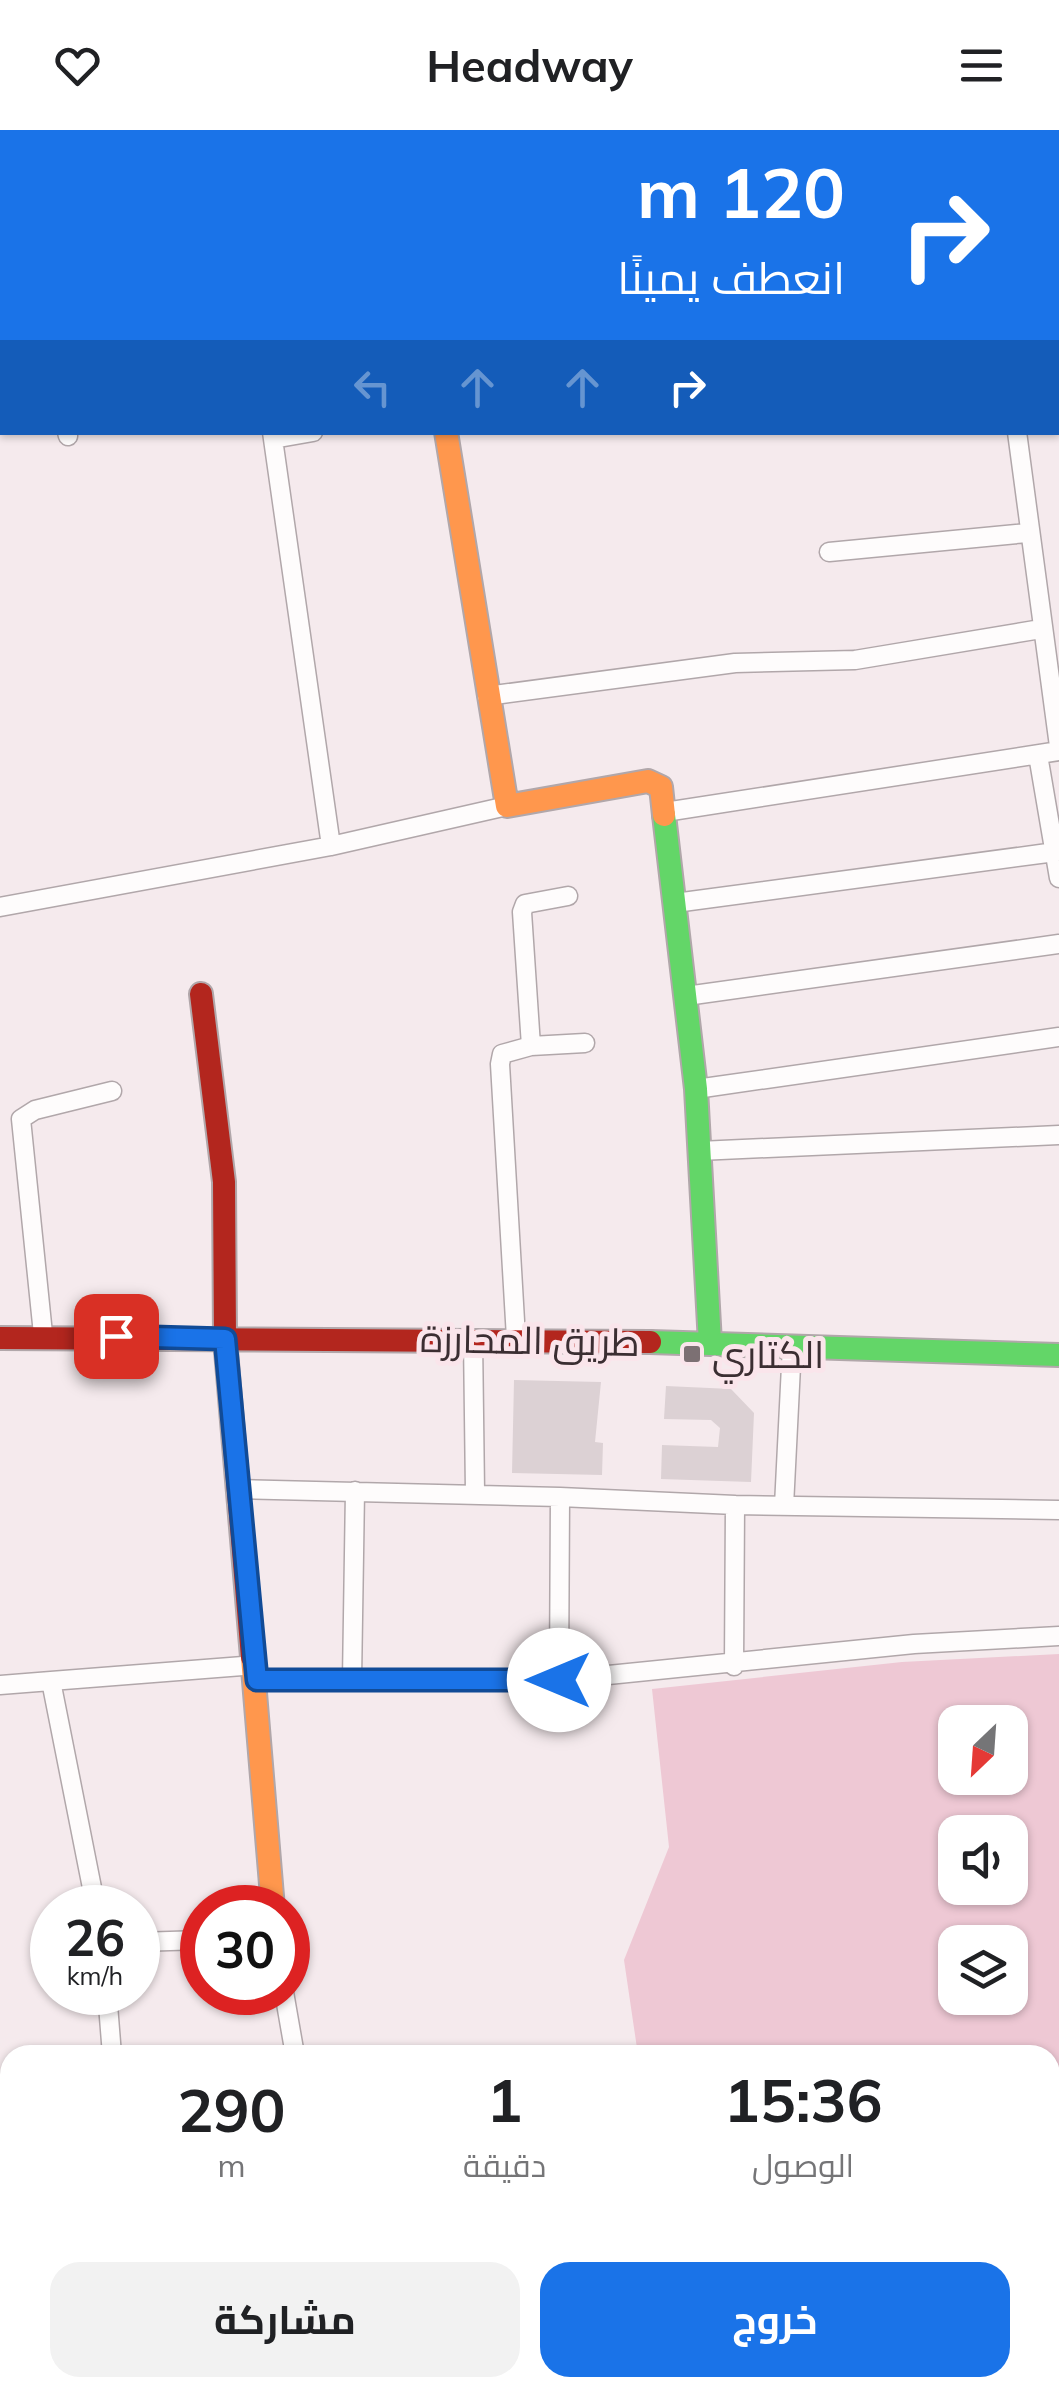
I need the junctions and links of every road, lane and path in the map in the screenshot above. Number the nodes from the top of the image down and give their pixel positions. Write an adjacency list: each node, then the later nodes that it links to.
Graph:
1 (446, 435): 7 (main road)
2 (1017, 435): 4 (street)
3 (272, 436): 12 (street)
4 (1027, 533): 5 (street); 6 (street)
5 (829, 552)
6 (1041, 629): 7 (street); 8 (street)
7 (488, 696): 10 (main road)
8 (1059, 748): 9 (street)
9 (1038, 754): 11 (street); 13 (street)
10 (507, 806): 11 (main road); 12 (street)
11 (665, 812): 16 (main road)
12 (331, 846): 17 (street)
13 (1055, 852): 14 (street); 16 (street)
14 (1059, 878)
15 (568, 896): 23 (street)
16 (675, 903): 20 (main road)
17 (1, 904)
18 (1059, 944): 20 (street)
19 (201, 994): 31 (main road)
20 (686, 996): 24 (main road)
21 (1059, 1037): 24 (street)
22 (585, 1044): 23 (street)
23 (530, 1046): 30 (street)
24 (696, 1089): 27 (main road)
25 (112, 1090): 28 (street)
26 (1059, 1135): 27 (street)
27 (700, 1151): 33 (main road)
28 (43, 1334): 29 (main road, طريق المحارزة); 31 (main road, طريق المحارزة)
29 (0, 1338)
30 (516, 1338): 32 (main road, طريق المحارزة); 33 (main road, طريق المحارزة)
31 (225, 1339): 32 (main road, طريق المحارزة); 36 (main road)
32 (473, 1339): 38 (street)
33 (710, 1343): 34 (main road, طريق المحارزة)
34 (792, 1346): 35 (main road, طريق المحارزة); 41 (street)
35 (1059, 1354)
36 (238, 1489): 37 (street); 45 (main road)
37 (356, 1491): 38 (street); 46 (street)
38 (475, 1492): 39 (street)
39 (560, 1497): 40 (street); 47 (street)
40 (735, 1505): 41 (street); 44 (street)
41 (784, 1506): 42 (street)
42 (1059, 1510)
43 (1059, 1636): 44 (street)
44 (734, 1666): 47 (street)
45 (256, 1672): 46 (street); 48 (street); 51 (main road)
46 (352, 1680): 47 (street)
47 (559, 1680)
48 (52, 1681): 49 (street); 50 (street)
49 (0, 1685)
50 (92, 1885)
51 (271, 1885)
52 (109, 2015): 54 (street)
53 (288, 2015): 55 (street)
54 (111, 2045)
55 (292, 2045)

